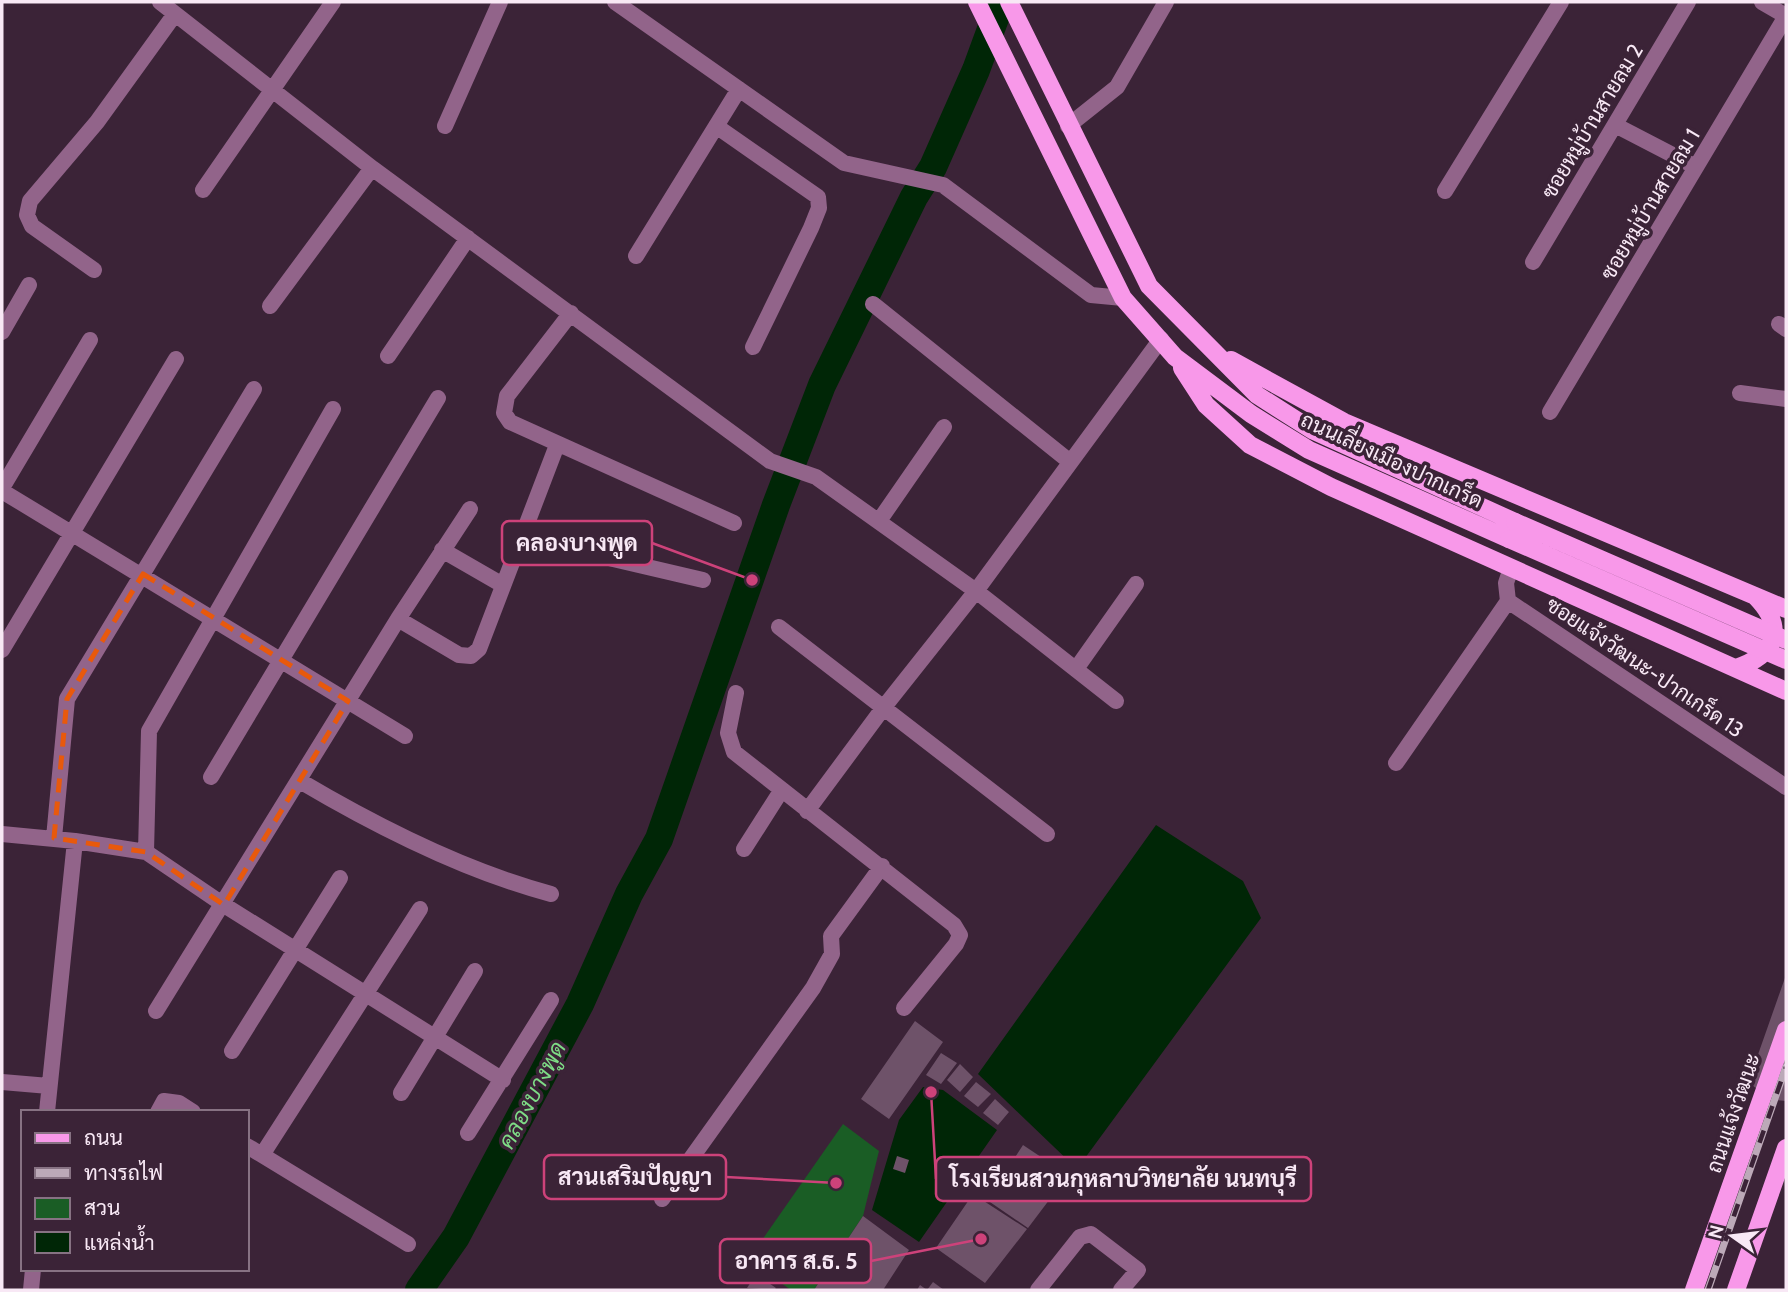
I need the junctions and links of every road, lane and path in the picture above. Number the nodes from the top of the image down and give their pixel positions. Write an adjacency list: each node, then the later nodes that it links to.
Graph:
1 (160, 2): 12 (street)
2 (332, 2): 14 (street)
3 (500, 2): 17 (street)
4 (615, 2): 10 (street)
5 (977, 2): 29 (main road, ถนนเลี่ยงเมืองปากเกร็ด)
6 (1166, 2): 19 (street)
7 (1561, 2): 23 (street)
8 (1688, 2): 16 (street, ซอยหมู่บ้านสายลม 2)
9 (1762, 2): 13 (street)
10 (636, 8): 15 (street)
11 (1013, 9): 19 (main road, ถนนเลี่ยงเมืองปากเกร็ด)
12 (175, 14): 14 (street); 27 (street)
13 (1786, 16): 20 (street, ซอยหมู่บ้านสายลม 1)
14 (271, 89): 21 (street); 22 (street)
15 (739, 89): 18 (street); 29 (street)
16 (1615, 125): 20 (street); 26 (street, ซอยหมู่บ้านสายลม 2)
17 (445, 126)
18 (716, 126): 25 (street); 37 (street)
19 (1068, 126): 36 (main road, ถนนเลี่ยงเมืองปากเกร็ด)
20 (1696, 167): 46 (street, ซอยหมู่บ้านสายลม 1)
21 (372, 168): 24 (street); 31 (street)
22 (203, 190)
23 (1445, 191)
24 (468, 238): 32 (street); 38 (street)
25 (636, 256)
26 (1533, 262)
27 (94, 270)
28 (30, 285): 33 (street)
29 (1123, 298): 34 (main road, ถนนเลี่ยงเมืองปากเกร็ด)
30 (873, 304): 49 (street)
31 (270, 306)
32 (571, 313): 48 (street); 52 (street)
33 (2, 331)
34 (1161, 338): 39 (main road, ถนนเลี่ยงเมืองปากเกร็ด); 49 (street)
35 (90, 340): 50 (street)
36 (1206, 346): 63 (main road); 69 (main road, ถนนเลี่ยงเมืองปากเกร็ด, bridge)
37 (754, 347)
38 (388, 356)
39 (1175, 357): 57 (main road); 71 (main road, ถนนเลี่ยงเมืองปากเกร็ด, bridge)
40 (176, 359): 54 (street)
41 (254, 390): 58 (street)
42 (1740, 393): 44 (street)
43 (438, 398): 72 (street)
44 (1786, 399)
45 (332, 409): 66 (street)
46 (1550, 412)
47 (944, 427): 52 (street)
48 (557, 445): 53 (street); 55 (street)
49 (1069, 461): 62 (street)
50 (2, 489): 54 (street)
51 (470, 509): 56 (street)
52 (878, 522): 62 (street)
53 (734, 523)
54 (72, 531): 58 (street); 70 (street)
55 (520, 537): 59 (street); 60 (street)
56 (442, 550): 60 (street); 67 (street)
57 (1511, 568): 64 (street); 73 (main road)
58 (142, 575): 66 (street); 89 (street)
59 (703, 580)
60 (501, 584): 67 (street)
61 (1136, 584): 74 (street)
62 (976, 591): 74 (street); 79 (street)
63 (1756, 597): 65 (main road); 73 (main road)
64 (1508, 601): 81 (street); 84 (street, ซอยแจ้งวัฒนะ-ปากเกร็ด 13)
65 (1786, 609)
66 (213, 618): 72 (street); 92 (street)
67 (398, 619): 77 (street)
68 (779, 627): 79 (street)
69 (1786, 640)
70 (2, 650)
71 (1786, 660)
72 (282, 661): 77 (street); 82 (street)
73 (1735, 667): 75 (main road)
74 (1076, 669): 78 (street)
75 (1786, 691)
76 (736, 693): 85 (street)
77 (348, 701): 80 (street); 83 (street)
78 (1116, 701)
79 (884, 707): 86 (street); 88 (street)
80 (405, 736)
81 (1396, 763)
82 (211, 777)
83 (300, 780): 95 (street); 96 (street)
84 (1786, 787)
85 (780, 791): 86 (street); 91 (street)
86 (807, 811): 93 (street)
87 (2, 834): 89 (street)
88 (1046, 834)
89 (54, 838): 90 (street)
90 (75, 841): 92 (street); 109 (street)
91 (744, 849)
92 (146, 852): 96 (street)
93 (882, 866): 102 (street); 118 (street)
94 (340, 878): 98 (street)
95 (551, 894)
96 (224, 905): 98 (street); 103 (street)
97 (420, 909): 100 (street)
98 (296, 949): 100 (street); 106 (street)
99 (475, 971): 105 (street)
100 (366, 995): 105 (street); 117 (street)
101 (551, 1000): 107 (street)
102 (904, 1008)
103 (156, 1011)
104 (1786, 1030): 124 (main road, ถนนแจ้งวัฒนะ)
105 (433, 1038): 107 (street); 110 (street)
106 (232, 1051)
107 (503, 1080): 114 (street)
108 (2, 1082): 109 (street)
109 (49, 1086): 111 (street)
110 (401, 1093)
111 (47, 1110)
112 (159, 1110): 113 (street)
113 (189, 1110)
114 (468, 1133)
115 (248, 1147): 117 (street)
116 (1786, 1148): 125 (main road)
117 (262, 1154): 119 (street)
118 (662, 1199)
119 (408, 1244)
120 (33, 1271): 121 (street)
121 (31, 1290)
122 (1038, 1290): 123 (street)
123 (1121, 1290)
124 (1694, 1290)
125 (1736, 1290)

